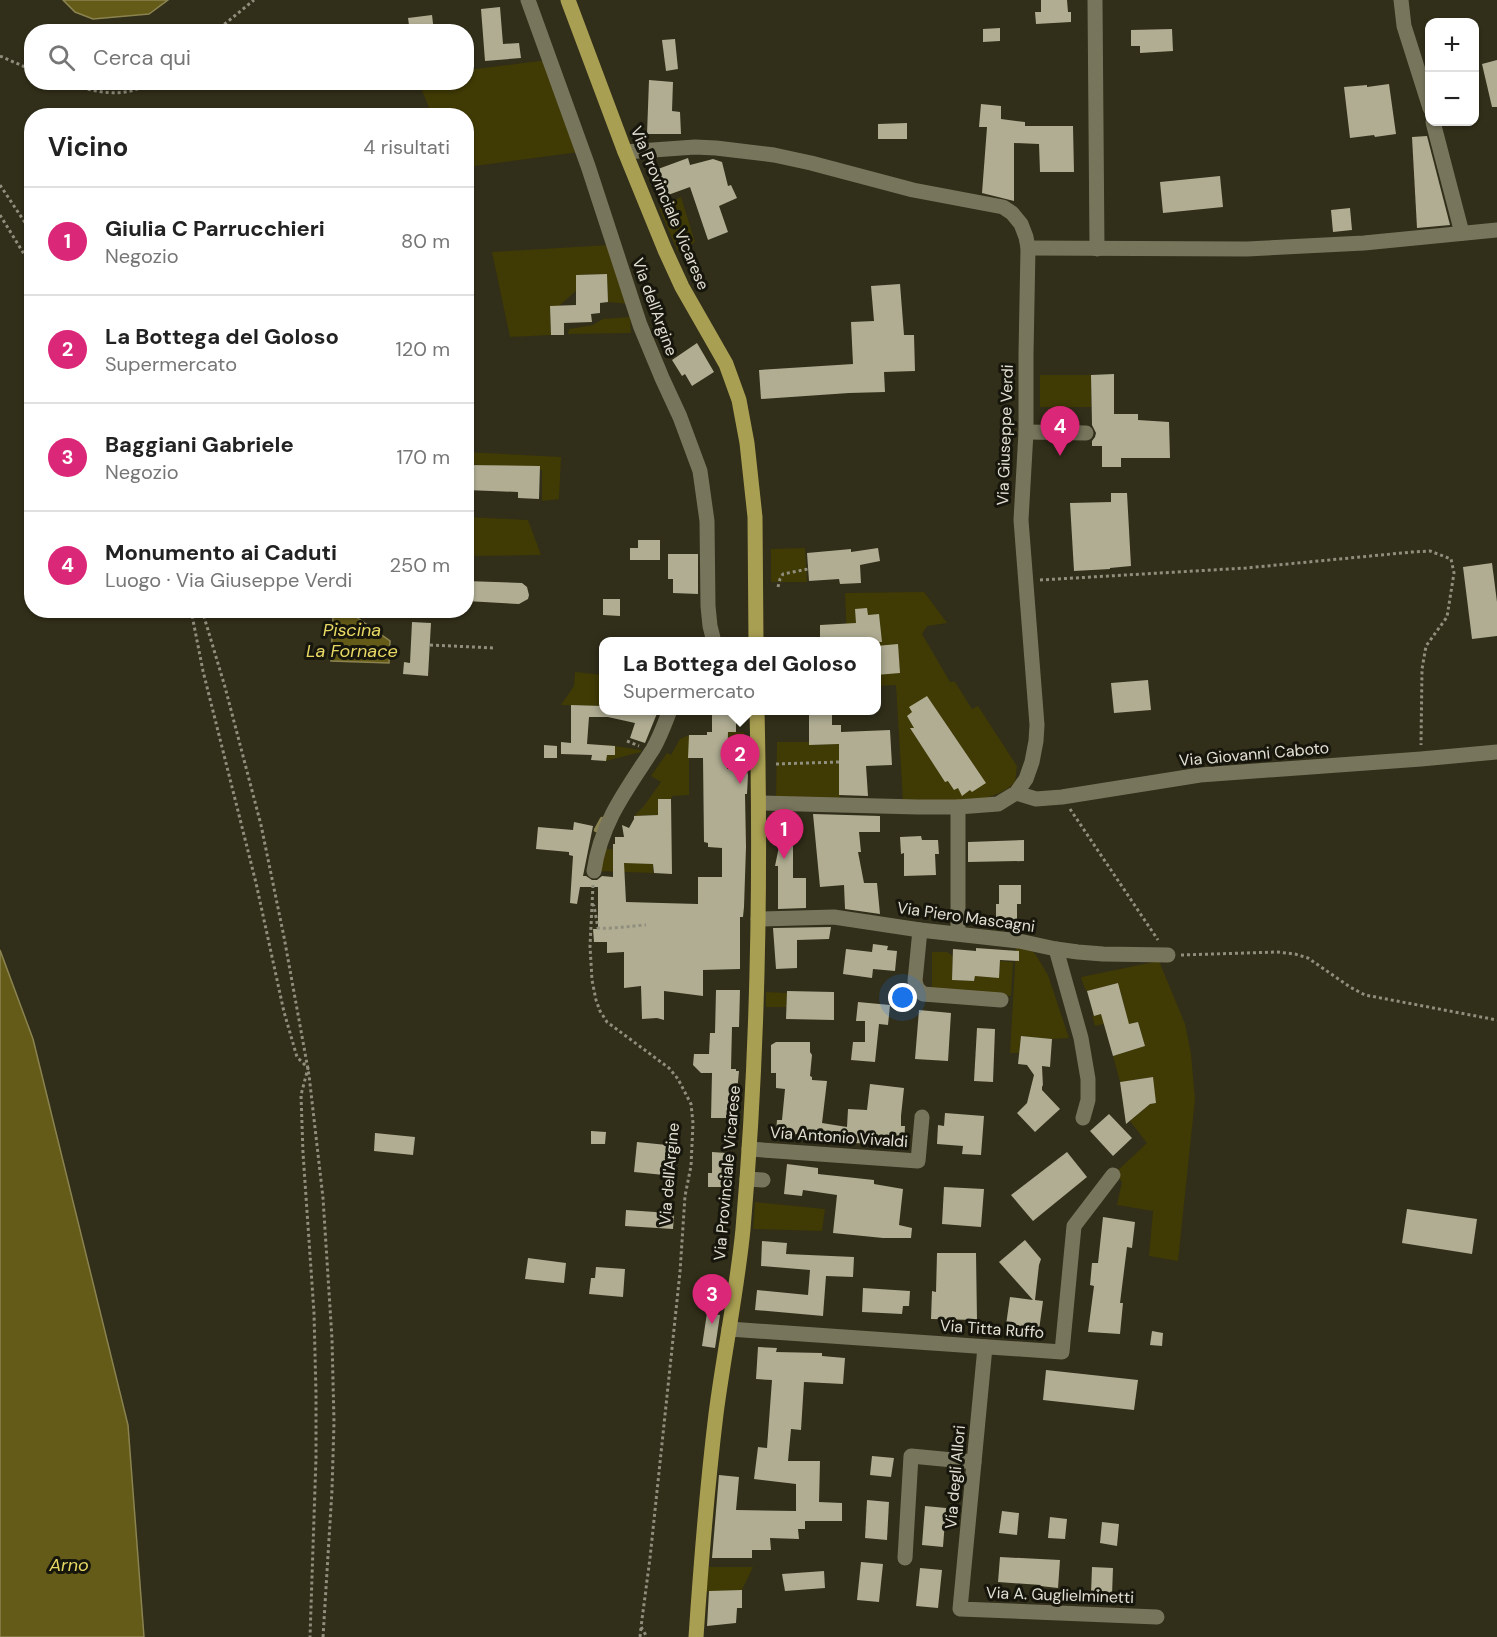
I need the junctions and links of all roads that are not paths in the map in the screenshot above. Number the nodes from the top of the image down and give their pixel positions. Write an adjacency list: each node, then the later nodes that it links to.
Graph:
1 (528, 0): 14 (street, Via dell'Argine)
2 (567, 0): 7 (main road, Via Provinciale Vicarese)
3 (1095, 0): 11 (street)
4 (1401, 0): 5 (street)
5 (1425, 92)
6 (1434, 126): 9 (street)
7 (625, 152): 10 (street, Via Giuseppe Verdi); 15 (main road, Via Provinciale Vicarese)
8 (1497, 230): 9 (street)
9 (1462, 233): 11 (street)
10 (1028, 248): 11 (street); 12 (street, Via Giuseppe Verdi)
11 (1097, 249)
12 (1026, 432): 13 (street); 19 (street, Via Giuseppe Verdi)
13 (1086, 433)
14 (709, 637)
15 (756, 637)
16 (668, 715): 22 (street)
17 (757, 715): 20 (main road, Via Provinciale Vicarese)
18 (1497, 752): 19 (street, Via Giovanni Caboto)
19 (1016, 793): 21 (street)
20 (759, 803): 21 (street); 23 (main road, Via Provinciale Vicarese)
21 (958, 807): 24 (street)
22 (594, 871)
23 (758, 919): 25 (street, Via Piero Mascagni); 31 (main road, Via Provinciale Vicarese)
24 (958, 929): 25 (street, Via Piero Mascagni); 26 (street, Via Piero Mascagni)
25 (920, 930): 28 (street)
26 (1056, 949): 27 (street, Via Piero Mascagni); 30 (street)
27 (1168, 955)
28 (1000, 1000)
29 (922, 1117): 31 (street, Via Antonio Vivaldi)
30 (1083, 1118)
31 (749, 1149): 33 (main road, Via Provinciale Vicarese)
32 (1113, 1175): 36 (street, Via Titta Ruffo)
33 (747, 1179): 34 (street); 35 (main road, Via Provinciale Vicarese)
34 (763, 1180)
35 (729, 1329): 36 (street, Via Titta Ruffo); 41 (main road, Via Provinciale Vicarese)
36 (985, 1347): 37 (street, Via degli Allori)
37 (974, 1462): 38 (street); 39 (street, Via degli Allori)
38 (905, 1558)
39 (960, 1610): 40 (street, Via A. Guglielminetti)
40 (1157, 1617)
41 (696, 1637)

